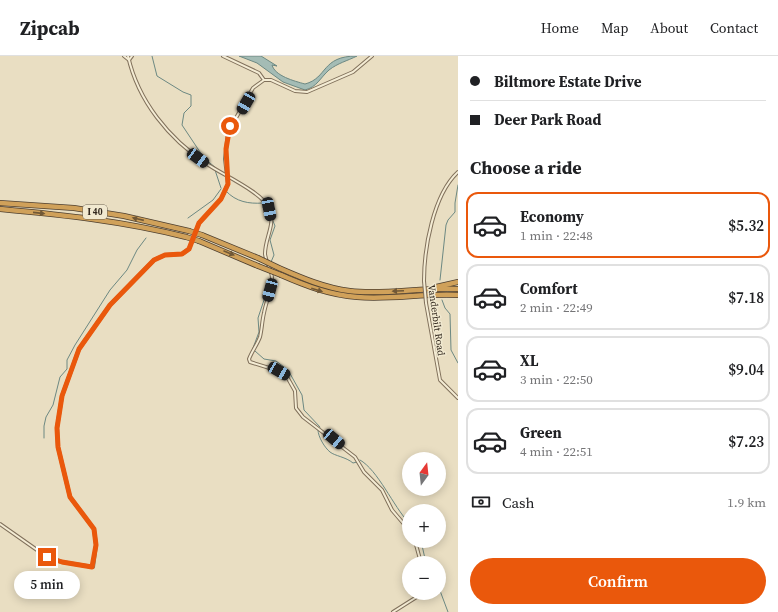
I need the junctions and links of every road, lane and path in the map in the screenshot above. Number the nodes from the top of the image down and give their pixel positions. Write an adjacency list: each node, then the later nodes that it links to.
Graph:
1 (124, 56): 6 (street)
2 (128, 56): 6 (street)
3 (132, 56): 6 (street)
4 (223, 56): 7 (street)
5 (372, 56): 7 (street)
6 (129, 60): 9 (street)
7 (264, 80): 8 (street)
8 (226, 166): 9 (street); 11 (street)
9 (219, 171): 11 (street)
10 (458, 172): 18 (street, Vanderbilt Road, bridge)
11 (228, 177): 19 (street); 20 (street)
12 (0, 203): 15 (highway, I 40, one-way to 12, bridge)
13 (0, 209): 17 (highway, I 40, one-way to 17, bridge)
14 (458, 282): 15 (highway)
15 (426, 289): 16 (highway, I 40)
16 (458, 289)
17 (458, 295)
18 (458, 398)
19 (402, 522)
20 (0, 524)
21 (412, 600): 22 (street)
22 (393, 612)

